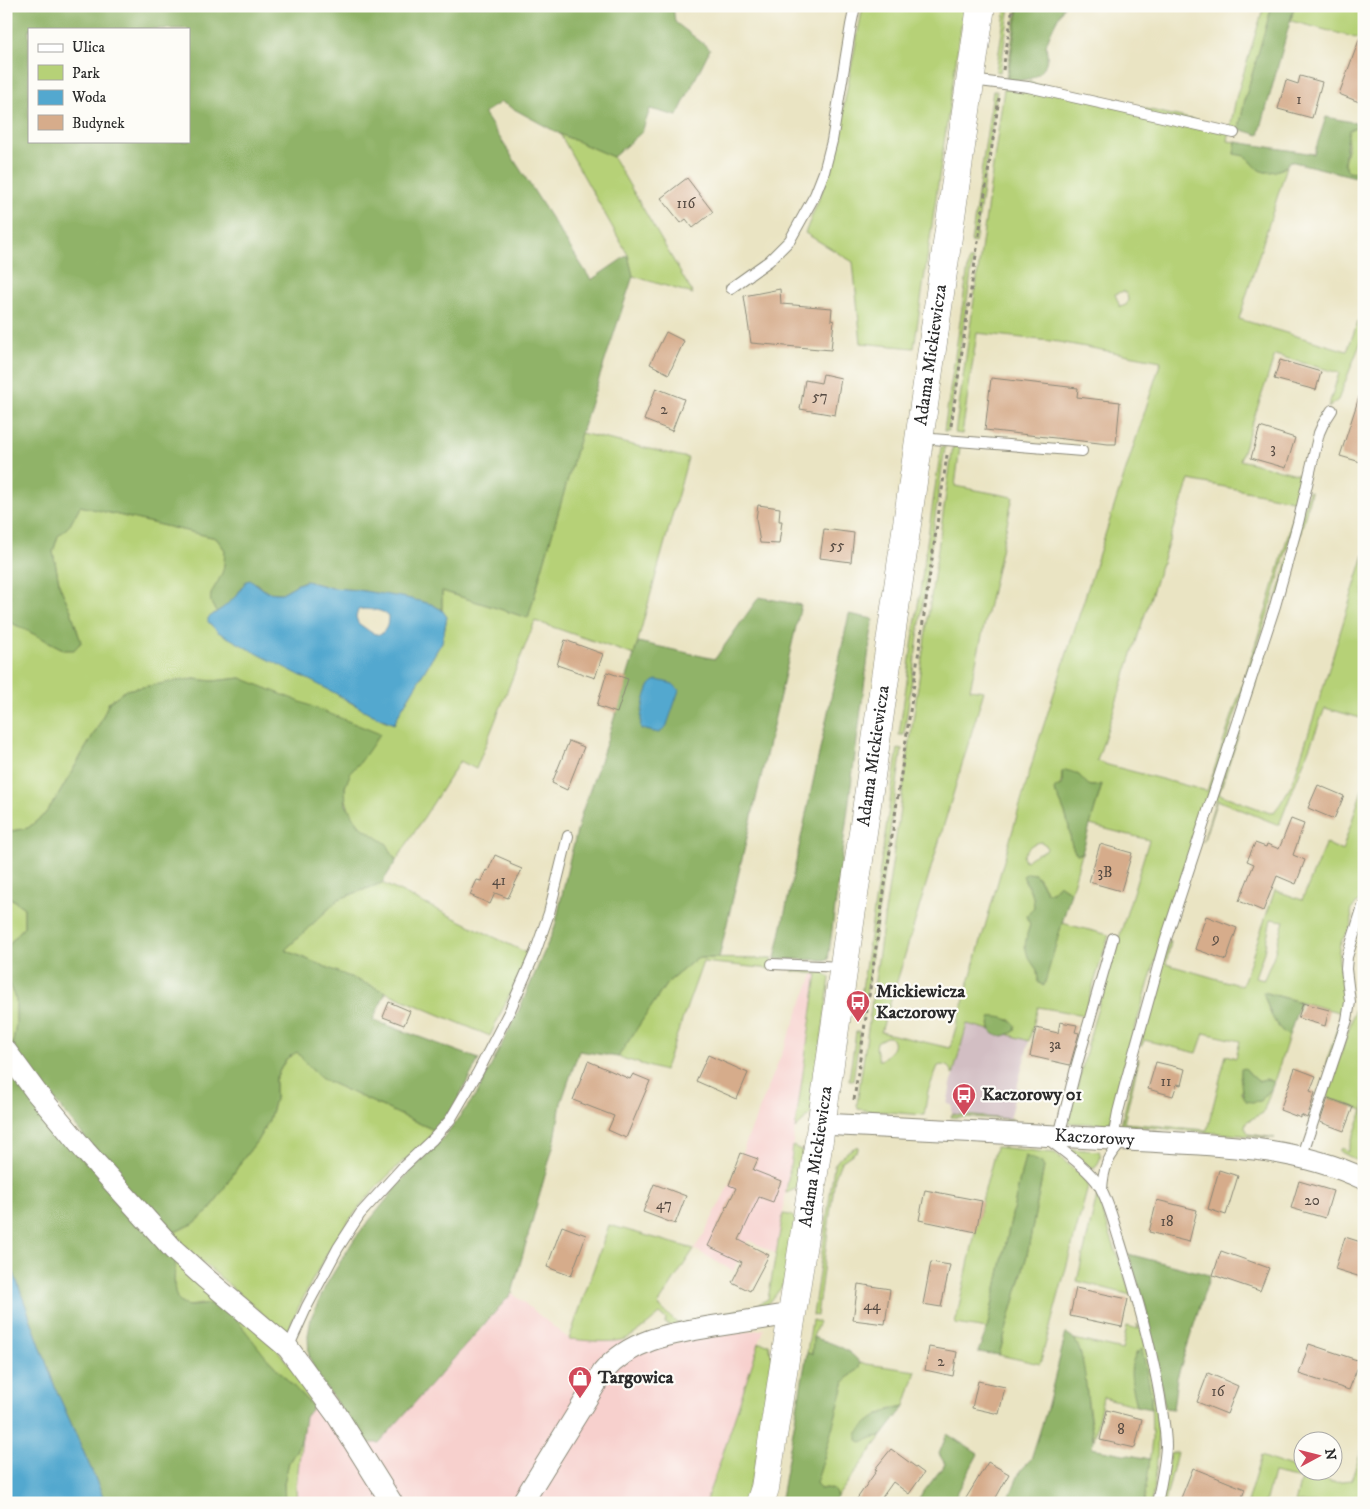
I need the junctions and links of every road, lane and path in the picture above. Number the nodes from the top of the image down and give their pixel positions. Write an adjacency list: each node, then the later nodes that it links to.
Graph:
1 (855, 6): 7 (lane)
2 (981, 6): 4 (street, Adama Mickiewicza)
3 (1013, 6): 5 (path)
4 (970, 80): 5 (lane); 9 (street, Adama Mickiewicza)
5 (1001, 84): 6 (lane); 10 (path)
6 (1234, 133)
7 (730, 288)
8 (1332, 410): 21 (lane)
9 (919, 438): 10 (lane); 16 (street, Adama Mickiewicza)
10 (950, 440): 11 (lane); 18 (path)
11 (1082, 451)
12 (568, 836): 26 (lane)
13 (1363, 906): 22 (lane)
14 (1113, 938): 20 (lane)
15 (772, 964): 16 (lane)
16 (844, 967): 19 (street, Adama Mickiewicza)
17 (6, 1051): 26 (street)
18 (854, 1100)
19 (821, 1124): 20 (street, Kaczorowy); 25 (street, Adama Mickiewicza)
20 (1051, 1136): 21 (street, Kaczorowy); 24 (lane)
21 (1119, 1139): 22 (street, Kaczorowy); 24 (lane)
22 (1301, 1158): 23 (street, Kaczorowy)
23 (1364, 1179)
24 (1102, 1190): 30 (lane)
25 (792, 1314): 28 (street); 29 (street, Adama Mickiewicza)
26 (288, 1348): 27 (street)
27 (392, 1503)
28 (522, 1503)
29 (760, 1503)
30 (1157, 1503)

